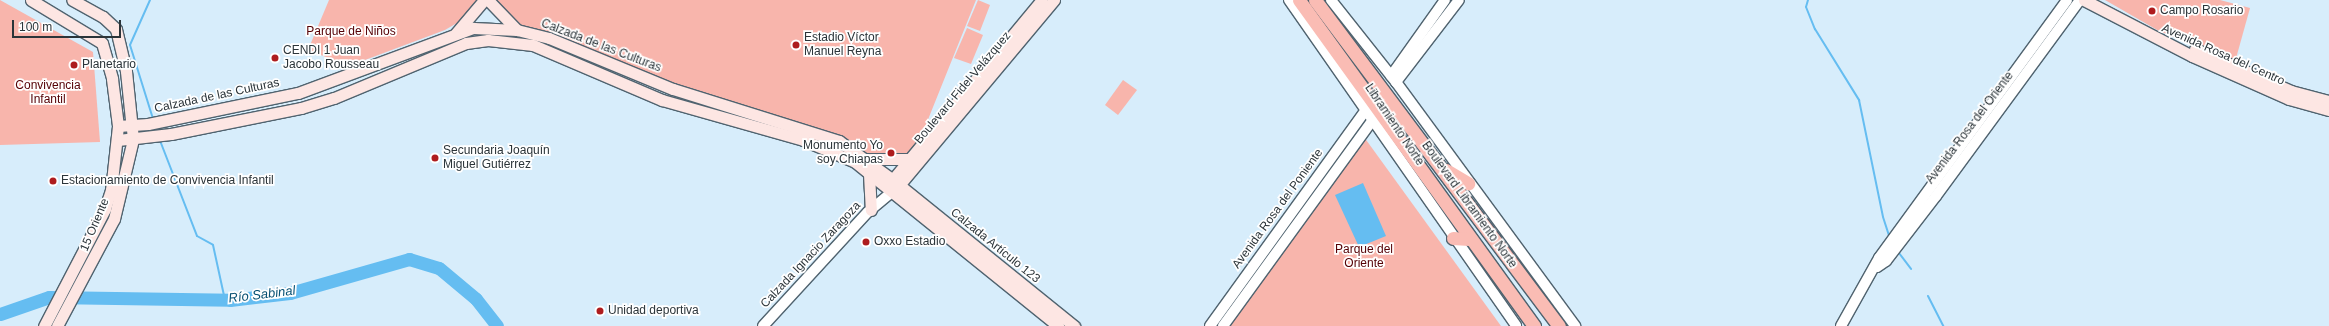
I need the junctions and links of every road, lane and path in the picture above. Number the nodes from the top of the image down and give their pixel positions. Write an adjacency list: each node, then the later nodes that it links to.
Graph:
1 (31, 0): 27 (main road, 15 Oriente)
2 (72, 0): 28 (main road, 15 Oriente)
3 (484, 0): 18 (main road)
4 (488, 0): 17 (main road)
5 (1042, 0): 32 (main road, Boulevard Fidel Velázquez)
6 (1054, 0): 36 (main road, Boulevard Fidel Velázquez)
7 (1289, 0): 23 (street, Libramiento Norte)
8 (1299, 0): 23 (highway, Boulevard Libramiento Norte)
9 (1315, 0): 33 (highway, Boulevard Libramiento Norte)
10 (1330, 0): 19 (street)
11 (1445, 0): 19 (street)
12 (1458, 0): 19 (street)
13 (2067, 0): 40 (street, Avenida Rosa del Oriente)
14 (2080, 0): 40 (street, Avenida Rosa del Oriente)
15 (2084, 0): 20 (main road, Avenida Rosa del Centro)
16 (2099, 0): 20 (main road, Avenida Rosa del Centro)
17 (517, 30): 18 (main road, Calzada de las Culturas); 31 (main road, Calzada de las Culturas)
18 (455, 34): 21 (main road, Calzada de las Culturas)
19 (1394, 79): 35 (street)
20 (2290, 95): 22 (main road); 24 (main road)
21 (280, 96): 25 (main road); 28 (main road, Calzada de las Culturas)
22 (2329, 101)
23 (1369, 102): 26 (street, Libramiento Norte); 39 (highway, Boulevard Libramiento Norte); 47 (street, Avenida Rosa del Poniente)
24 (2329, 110)
25 (285, 111): 29 (main road, Calzada de las Culturas); 34 (main road, Calzada de las Culturas)
26 (1374, 118): 38 (street, Libramiento Norte); 48 (street, Avenida Rosa del Poniente)
27 (118, 126): 28 (main road, Calzada de las Culturas); 30 (main road, 15 Oriente)
28 (131, 126): 29 (main road, 15 Oriente)
29 (133, 139): 30 (main road, Calzada de las Culturas); 41 (main road, 15 Oriente)
30 (118, 140): 41 (main road, 15 Oriente)
31 (866, 159): 32 (main road); 36 (main road, Calzada de las Culturas)
32 (909, 159): 36 (main road, Boulevard Fidel Velázquez)
33 (1442, 168): 35 (highway); 51 (highway, Boulevard Libramiento Norte)
34 (869, 174): 36 (main road, Calzada de las Culturas); 37 (main road)
35 (1468, 184): 52 (street)
36 (892, 186): 37 (street, Calzada Ignacio Zaragoza); 45 (main road, Calzada Artículo 123); 46 (main road, Calzada Artículo 123)
37 (874, 206): 44 (street, Calzada Ignacio Zaragoza)
38 (1453, 238): 39 (highway); 49 (street, Libramiento Norte)
39 (1469, 239): 50 (highway, Boulevard Libramiento Norte)
40 (1877, 267): 53 (street, Avenida Rosa del Oriente)
41 (60, 309): 42 (main road, 15 Oriente); 43 (main road, 15 Oriente)
42 (44, 326)
43 (57, 326)
44 (763, 326)
45 (1058, 326)
46 (1074, 326)
47 (1210, 326)
48 (1224, 326)
49 (1516, 326)
50 (1534, 326)
51 (1559, 326)
52 (1575, 326)
53 (1841, 326)

